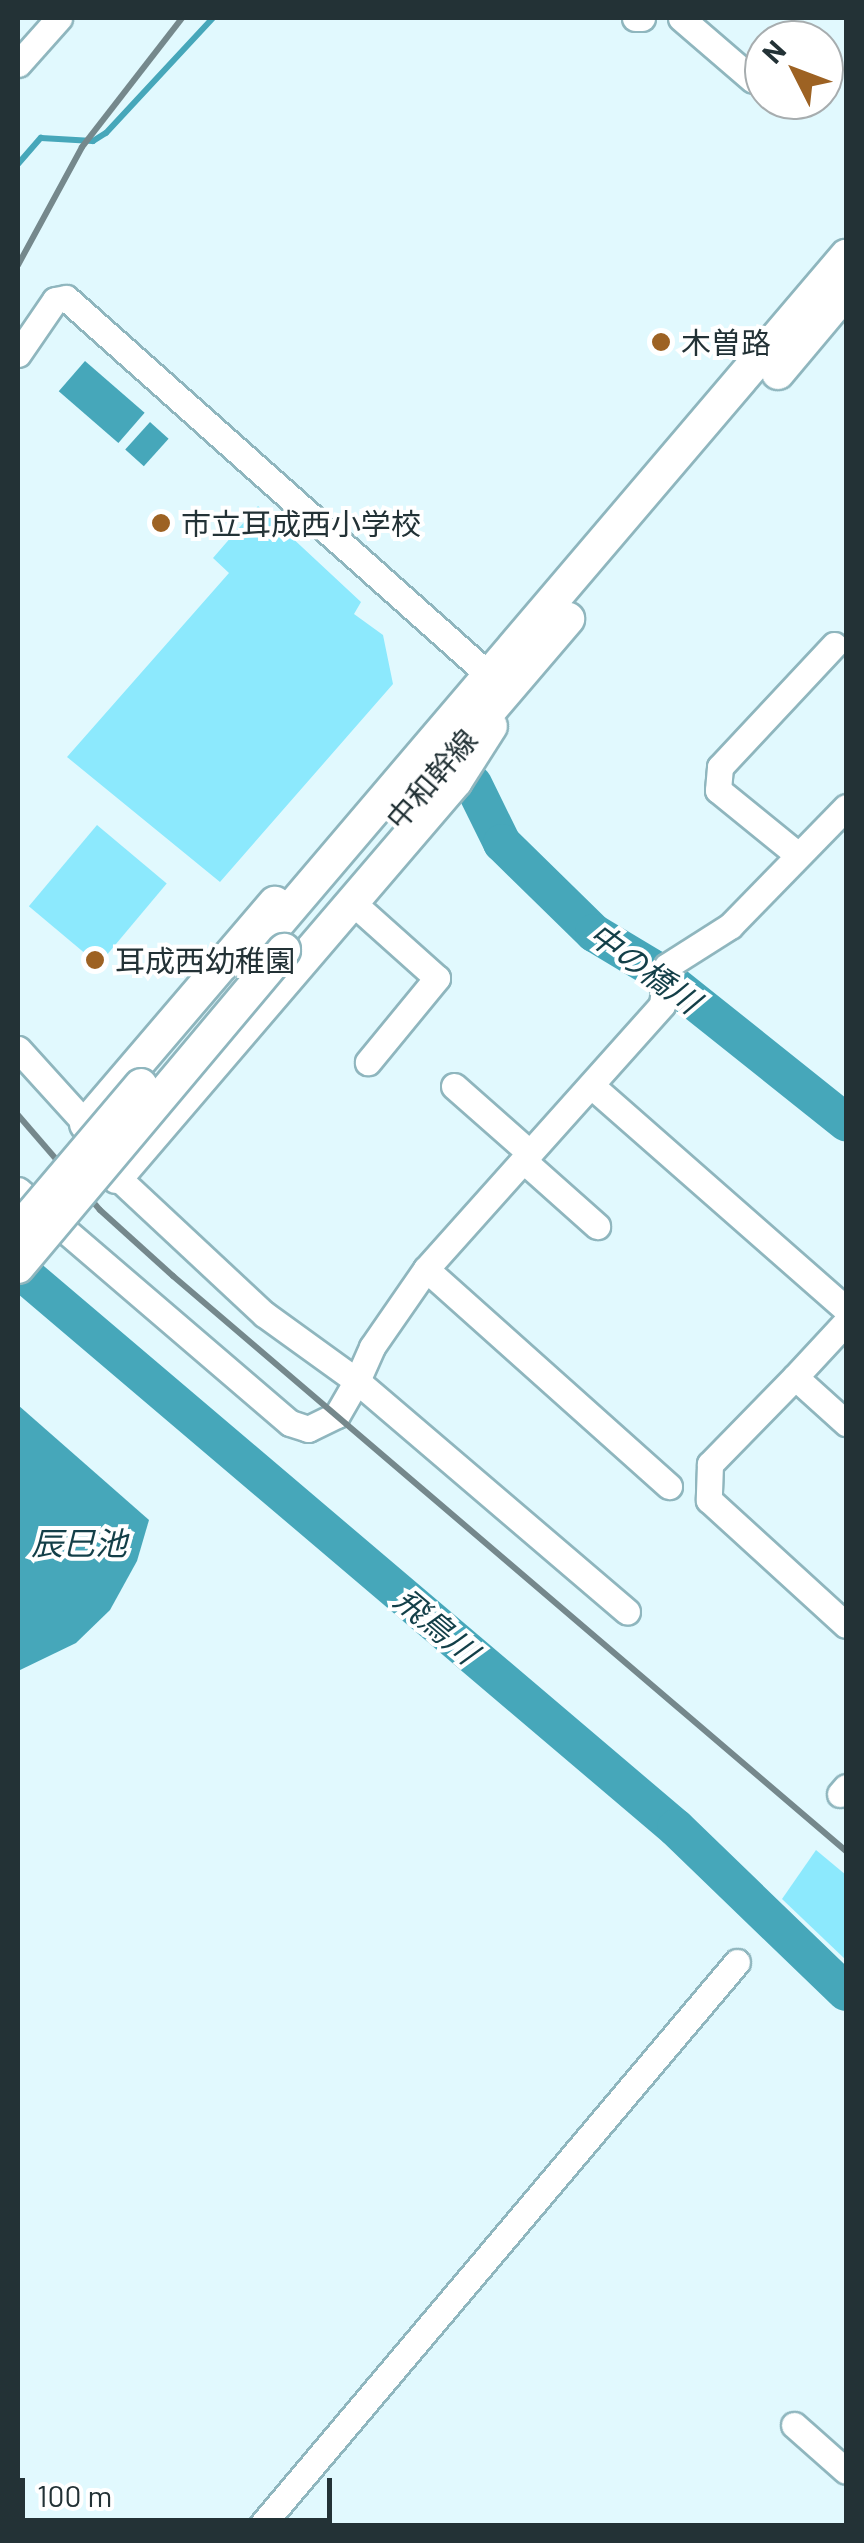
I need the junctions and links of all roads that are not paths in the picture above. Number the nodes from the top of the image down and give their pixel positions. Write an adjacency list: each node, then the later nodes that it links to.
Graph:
1 (59, 18): 3 (street)
2 (682, 18): 4 (street)
3 (18, 64)
4 (744, 73)
5 (846, 256): 10 (main road, 中和幹線)
6 (844, 297): 9 (main road, 中和幹線)
7 (18, 354): 10 (street)
8 (834, 646): 12 (street)
9 (528, 667): 13 (main road); 14 (main road, 中和幹線)
10 (490, 676): 14 (main road, 中和幹線); 19 (main road)
11 (846, 807): 12 (street)
12 (798, 856): 18 (street)
13 (352, 902): 16 (street); 21 (main road)
14 (276, 942): 23 (main road, 中和幹線, bridge); 26 (main road, 中和幹線, bridge)
15 (18, 1049): 19 (street)
16 (368, 1062)
17 (454, 1086): 20 (street)
18 (592, 1088): 20 (street); 28 (street)
19 (86, 1124): 21 (street)
20 (527, 1157): 24 (street); 27 (street)
21 (117, 1177): 31 (street)
22 (18, 1190): 23 (street)
23 (30, 1222): 25 (street); 31 (street)
24 (597, 1226)
25 (18, 1244)
26 (18, 1267)
27 (426, 1269): 31 (street); 33 (street)
28 (846, 1309)
29 (846, 1322): 30 (street)
30 (795, 1377): 32 (street); 35 (street)
31 (357, 1382): 34 (street)
32 (846, 1423)
33 (669, 1486)
34 (627, 1612)
35 (846, 1625)
36 (737, 1962): 39 (street)
37 (794, 2425): 38 (street)
38 (846, 2471)
39 (261, 2526)

